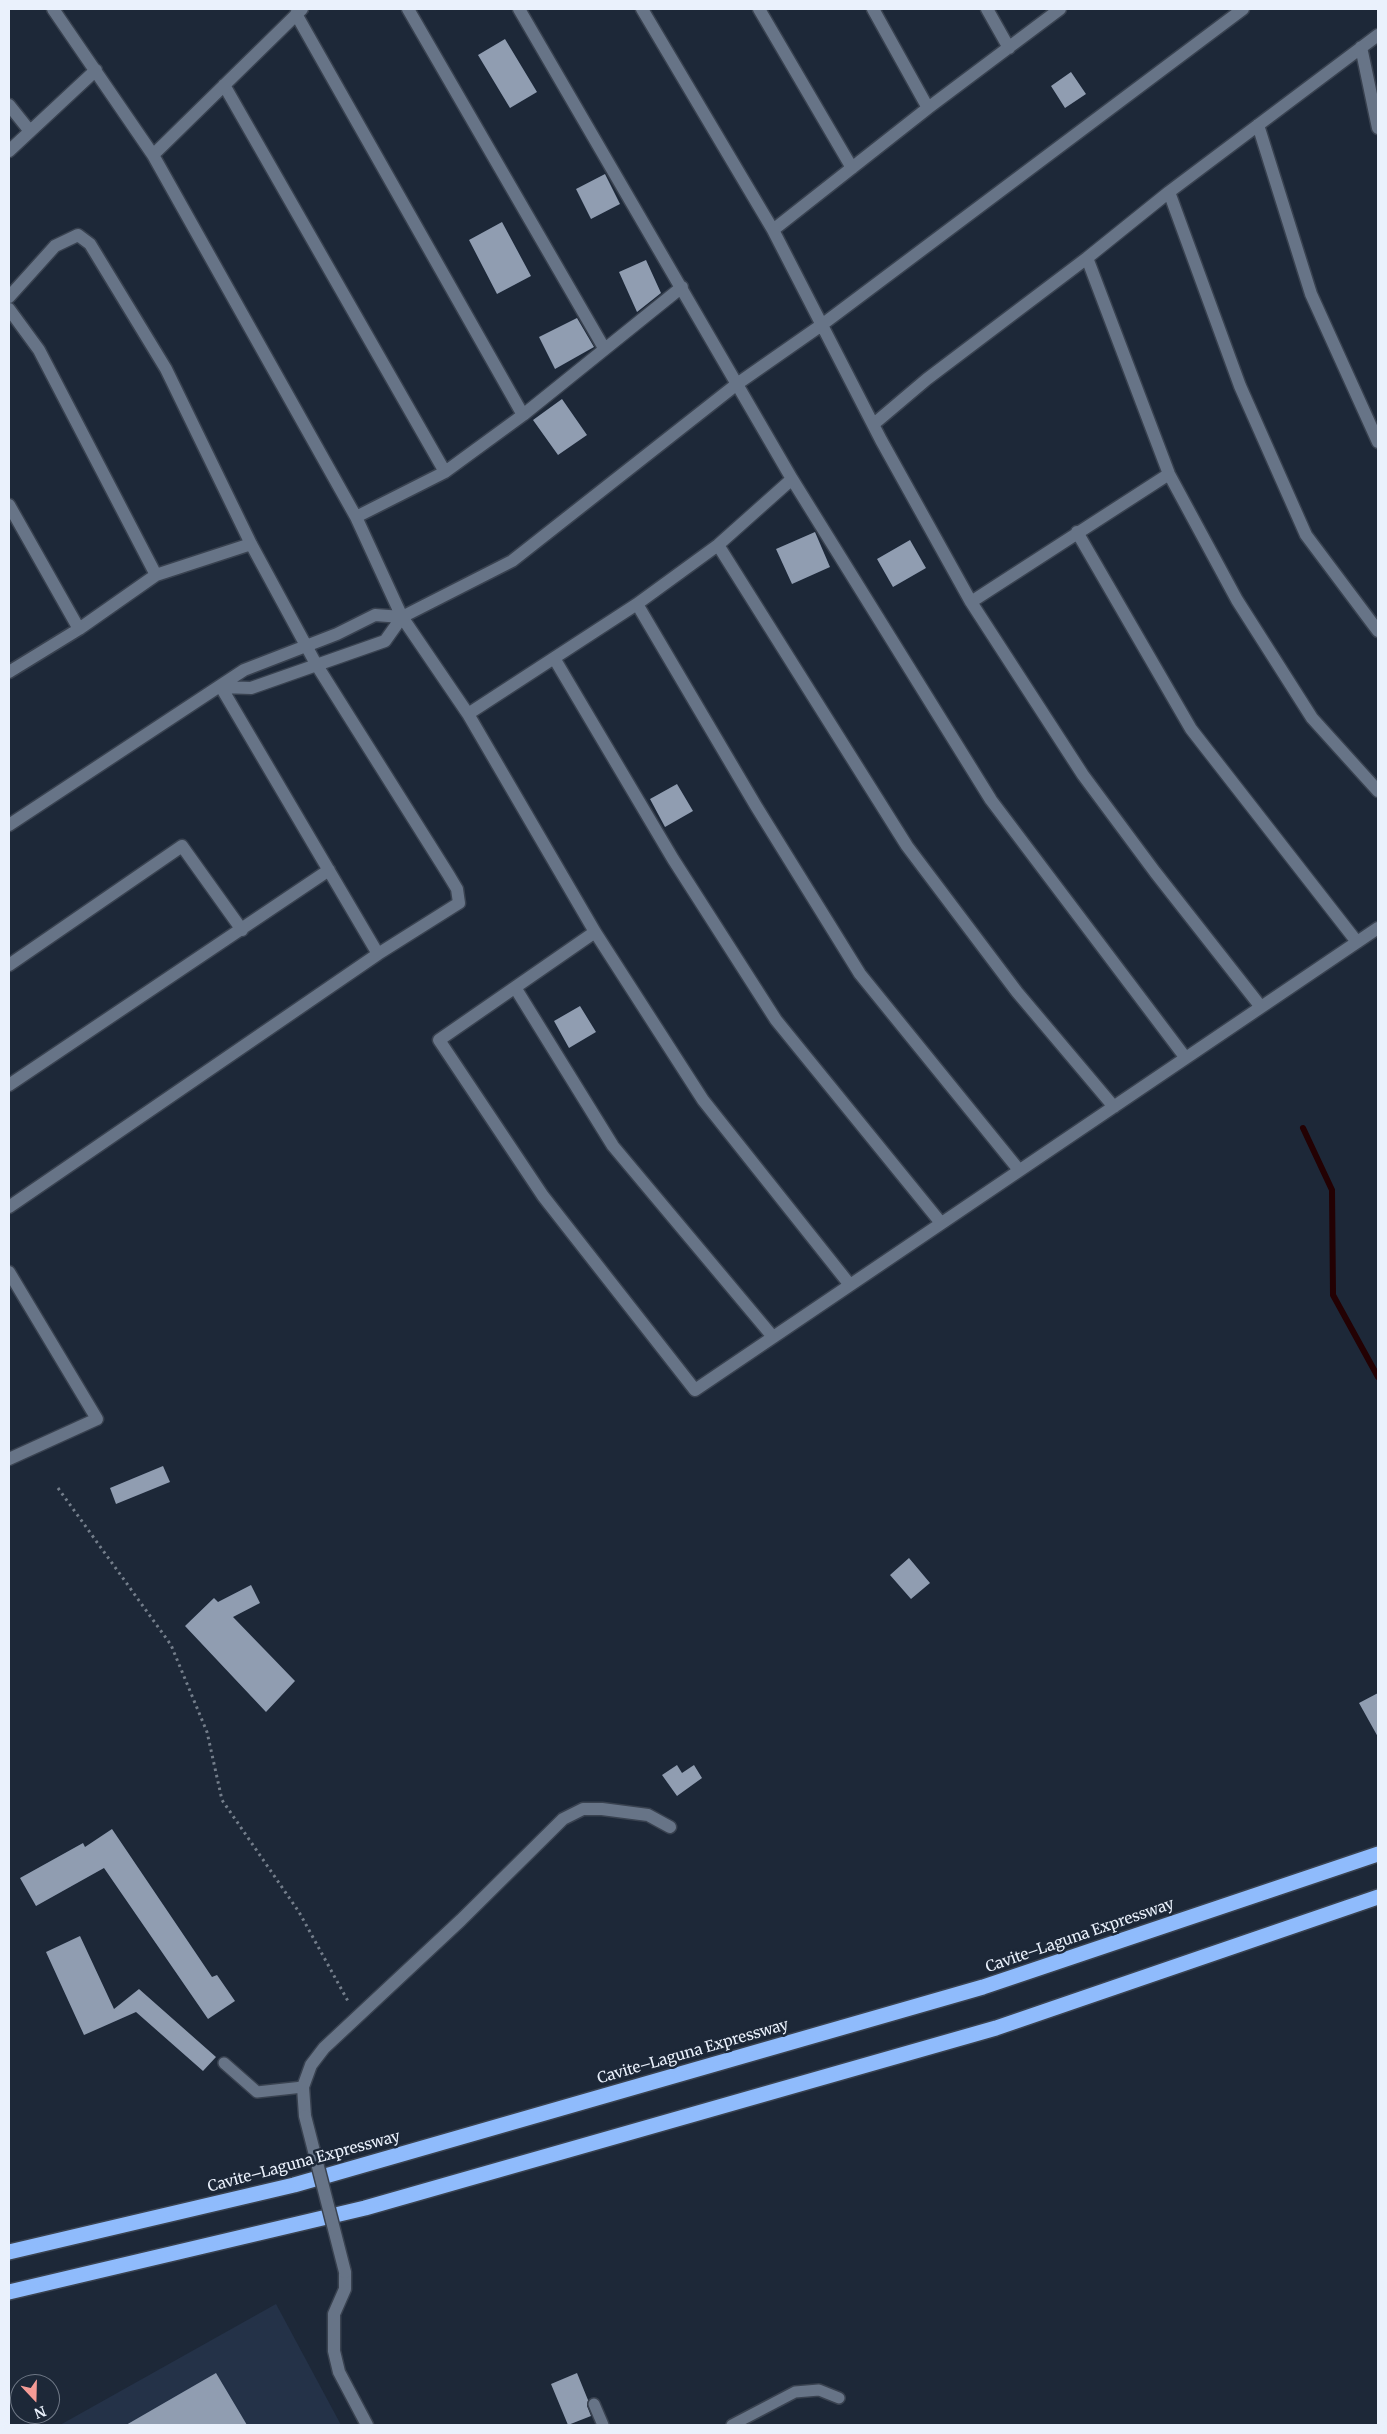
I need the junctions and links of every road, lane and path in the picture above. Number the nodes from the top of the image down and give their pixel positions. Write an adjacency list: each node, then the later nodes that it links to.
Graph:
1 (53, 9): 14 (street)
2 (408, 9): 31 (street)
3 (519, 9): 27 (street)
4 (642, 9): 25 (street)
5 (759, 9): 23 (street)
6 (873, 9): 17 (street)
7 (987, 9): 12 (street)
8 (1060, 9): 12 (street)
9 (1243, 9): 30 (street)
10 (299, 11): 15 (street); 33 (street)
11 (1378, 35): 13 (street)
12 (1009, 48): 17 (street)
13 (1361, 48): 18 (street); 19 (street)
14 (96, 70): 20 (street); 22 (street)
15 (224, 85): 22 (street); 36 (street)
16 (9, 105): 20 (street)
17 (928, 108): 23 (street)
18 (1258, 125): 24 (street); 35 (street)
19 (1378, 128)
20 (29, 130): 21 (street)
21 (9, 151)
22 (153, 155): 40 (street)
23 (852, 168): 25 (street)
24 (1169, 192): 26 (street); 49 (street)
25 (773, 230): 30 (street)
26 (1087, 258): 34 (street); 37 (street)
27 (682, 287): 31 (street); 32 (street)
28 (9, 298): 42 (street)
29 (9, 309): 44 (street)
30 (823, 324): 32 (street); 34 (street)
31 (604, 348): 33 (street)
32 (737, 384): 38 (street); 47 (street)
33 (523, 415): 36 (street)
34 (875, 423): 45 (street)
35 (1378, 442)
36 (445, 472): 40 (street)
37 (1169, 474): 41 (street); 56 (street)
38 (792, 479): 43 (street); 67 (street)
39 (9, 505): 48 (street)
40 (356, 517): 47 (street)
41 (1077, 532): 45 (street); 62 (street)
42 (251, 544): 44 (street); 50 (street)
43 (718, 545): 46 (street); 69 (street)
44 (156, 574): 48 (street)
45 (971, 602): 66 (street)
46 (637, 604): 51 (street); 70 (street)
47 (402, 617): 50 (street); 52 (street); 55 (street)
48 (79, 629): 53 (street)
49 (1378, 631)
50 (308, 646): 52 (street); 54 (street)
51 (554, 658): 55 (street); 72 (street)
52 (316, 664): 54 (street); 63 (street)
53 (9, 672)
54 (221, 687): 57 (street); 58 (street)
55 (468, 714): 61 (street)
56 (1378, 791)
57 (9, 825)
58 (329, 870): 60 (street); 63 (street)
59 (1378, 928): 62 (street)
60 (242, 930): 64 (street); 68 (street)
61 (595, 932): 65 (street); 74 (street)
62 (1357, 942): 66 (street)
63 (378, 954): 71 (street)
64 (9, 965)
65 (516, 989): 75 (street); 75 (street)
66 (1261, 1007): 67 (street)
67 (1185, 1057): 69 (street)
68 (9, 1084)
69 (1114, 1107): 70 (street)
70 (1019, 1170): 72 (street)
71 (9, 1206)
72 (941, 1223): 74 (street)
73 (9, 1272): 76 (street)
74 (850, 1285): 75 (street)
75 (772, 1337)
76 (9, 1459)
77 (58, 1488): 81 (path)
78 (670, 1827): 81 (street)
79 (1378, 1854): 84 (highway, Cavite–Laguna Expressway)
80 (1378, 1897): 85 (highway)
81 (354, 2018): 83 (street)
82 (224, 2064): 83 (lane)
83 (303, 2087): 88 (street, bridge)
84 (9, 2252)
85 (9, 2292)
86 (839, 2398): 90 (lane)
87 (594, 2404): 89 (lane)
88 (367, 2425)
89 (604, 2425)
90 (732, 2425)

